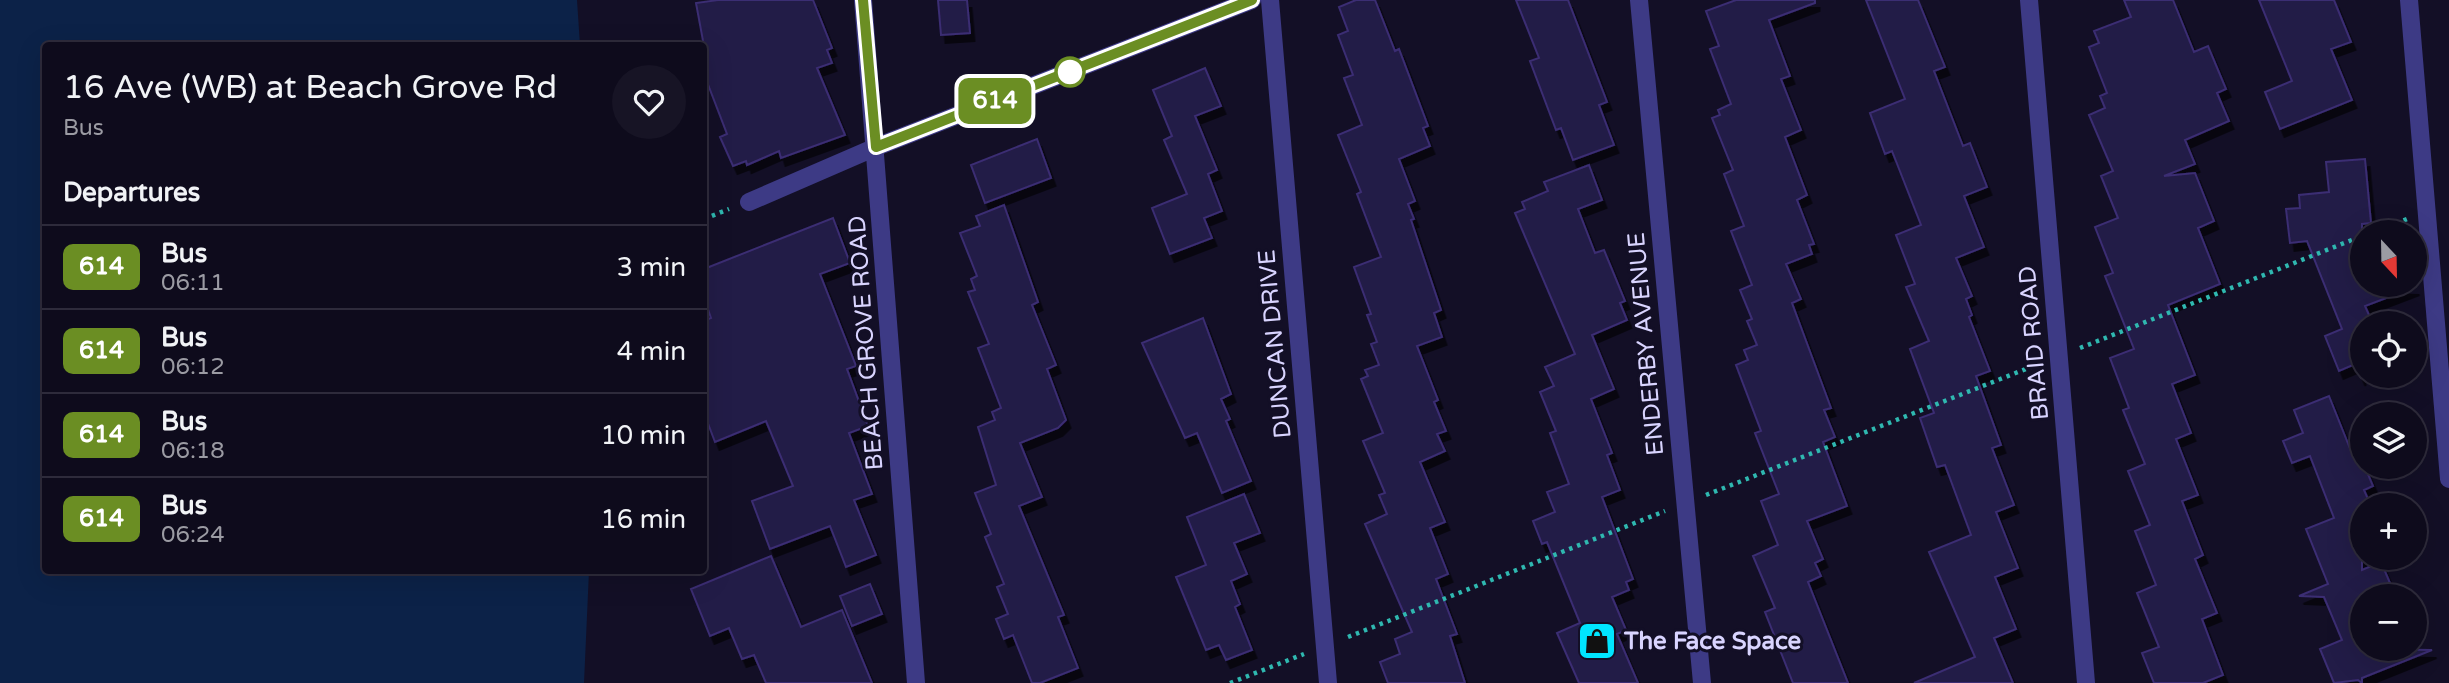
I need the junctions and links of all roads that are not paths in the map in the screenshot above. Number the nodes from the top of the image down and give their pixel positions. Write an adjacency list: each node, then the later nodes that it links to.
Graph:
1 (863, 0): 7 (street, BEACH GROVE ROAD)
2 (1252, 0): 7 (street)
3 (1270, 0): 11 (street, DUNCAN DRIVE)
4 (1639, 0): 12 (street, ENDERBY AVENUE)
5 (2029, 0): 13 (street, BRAID ROAD)
6 (2409, 0): 9 (street)
7 (876, 147): 8 (street); 10 (street, BEACH GROVE ROAD)
8 (749, 202)
9 (2449, 479)
10 (916, 683)
11 (1328, 683)
12 (1702, 683)
13 (2086, 683)

